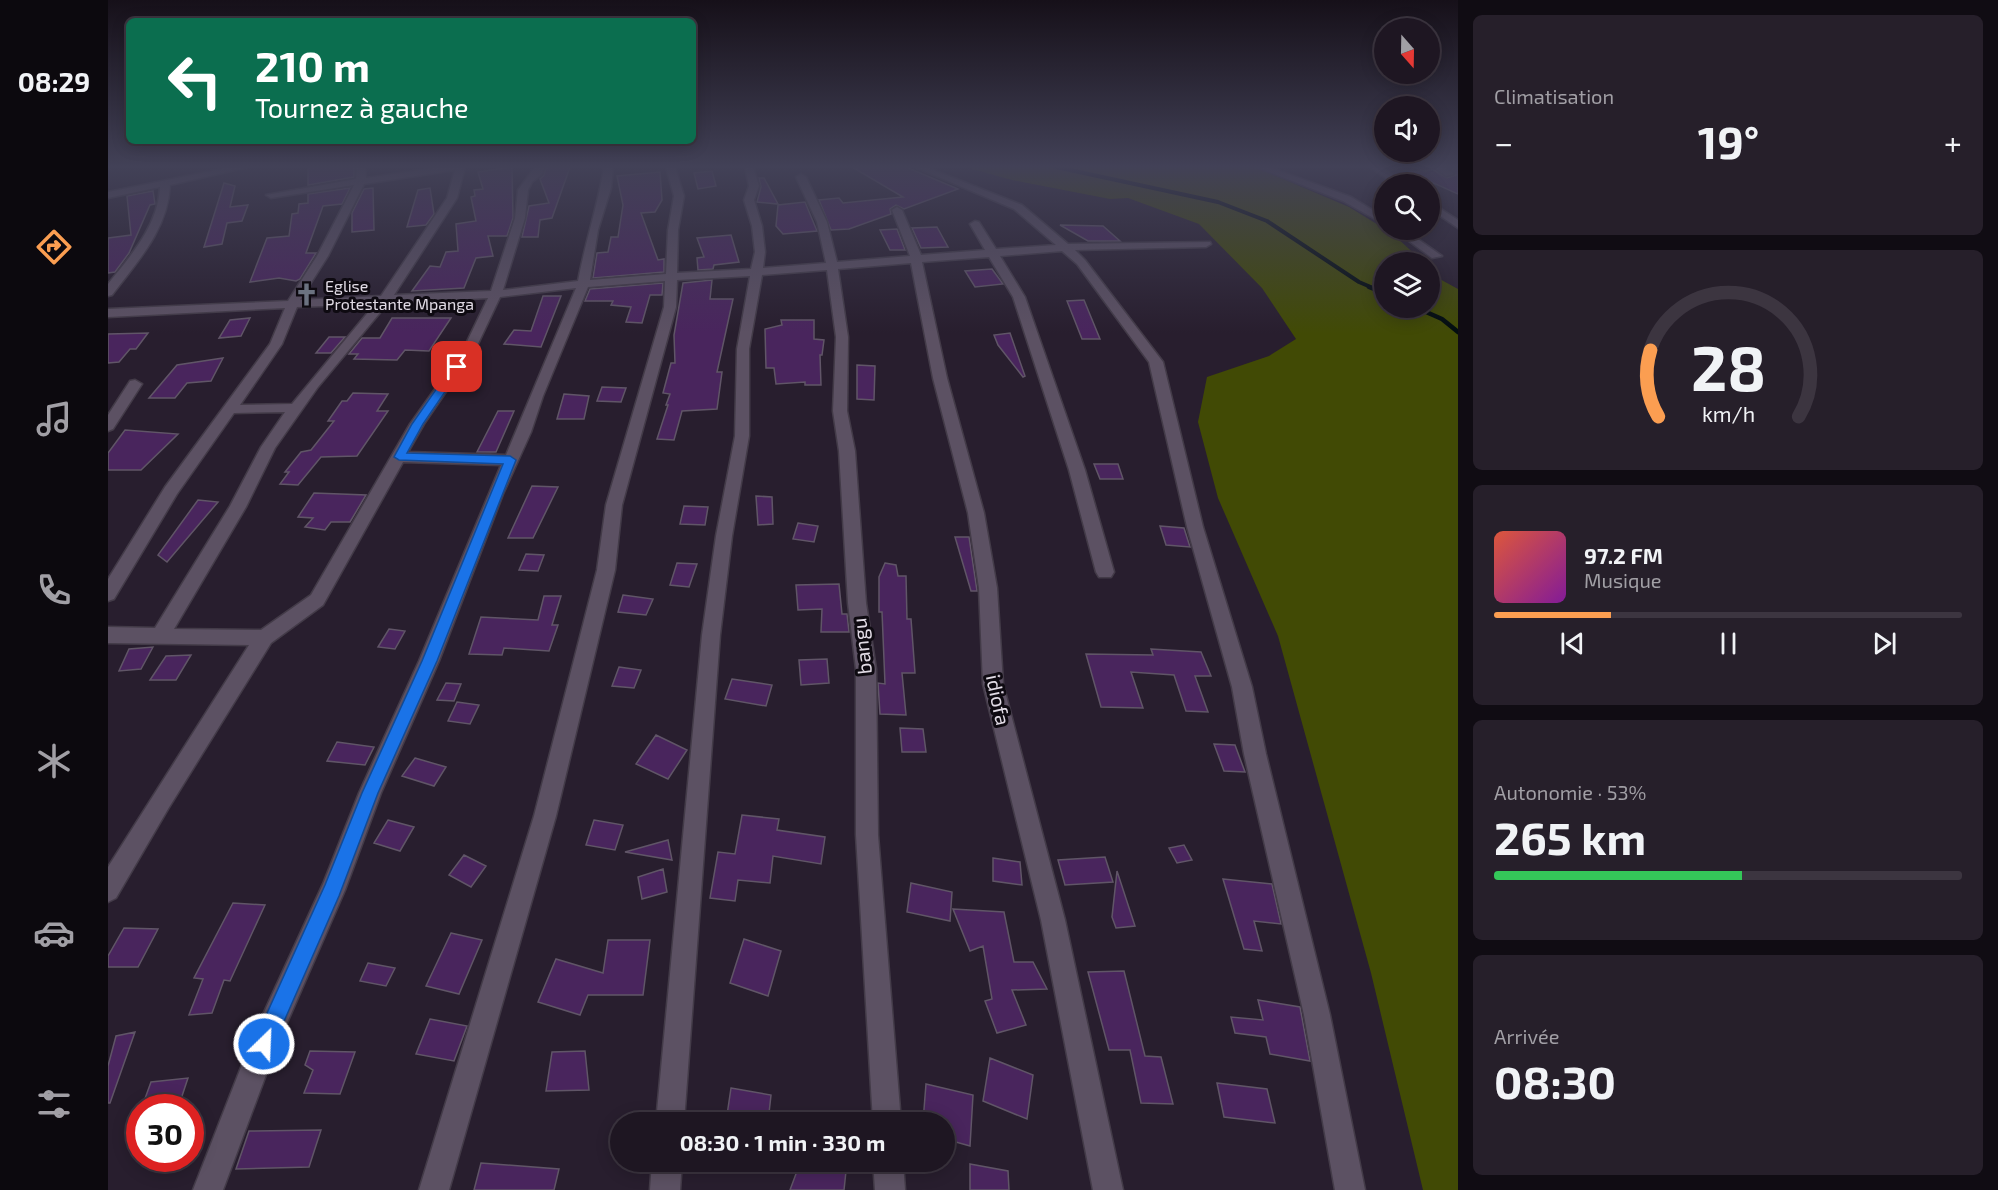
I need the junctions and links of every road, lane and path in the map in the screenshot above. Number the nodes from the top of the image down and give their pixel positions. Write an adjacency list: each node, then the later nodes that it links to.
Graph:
1 (156, 223): 22 (street)
2 (338, 223): 25 (street)
3 (436, 223): 24 (street)
4 (519, 223): 23 (street)
5 (595, 223): 21 (street)
6 (674, 223): 20 (street)
7 (756, 223): 19 (street)
8 (822, 223): 18 (street, bangu)
9 (903, 223): 17 (street, idiofa)
10 (1037, 223): 14 (street)
11 (975, 224): 16 (street)
12 (1413, 240): 15 (street)
13 (1206, 244): 14 (street)
14 (1068, 247): 16 (street); 48 (street)
15 (1430, 252)
16 (994, 253): 17 (street); 33 (street)
17 (916, 259): 18 (street); 47 (street, idiofa)
18 (832, 266): 19 (street); 40 (street, bangu)
19 (757, 272): 20 (street); 39 (street)
20 (670, 277): 21 (street); 44 (street)
21 (582, 284): 23 (street); 32 (street)
22 (108, 292)
23 (496, 294): 24 (street); 31 (street)
24 (386, 298): 25 (street); 28 (street)
25 (294, 302): 26 (street); 29 (street)
26 (108, 313)
27 (135, 384): 30 (street)
28 (297, 408): 29 (street); 35 (street)
29 (229, 409): 34 (street)
30 (108, 426)
31 (399, 457): 32 (street); 37 (street)
32 (510, 460): 43 (street)
33 (1105, 572)
34 (108, 594)
35 (161, 634): 36 (street); 37 (street)
36 (108, 635)
37 (264, 638): 38 (street)
38 (108, 890)
39 (671, 1112)
40 (886, 1112)
41 (666, 1172): 45 (street)
42 (889, 1172): 46 (street)
43 (208, 1190)
44 (434, 1190)
45 (665, 1190)
46 (890, 1190)
47 (1108, 1190)
48 (1350, 1190)

